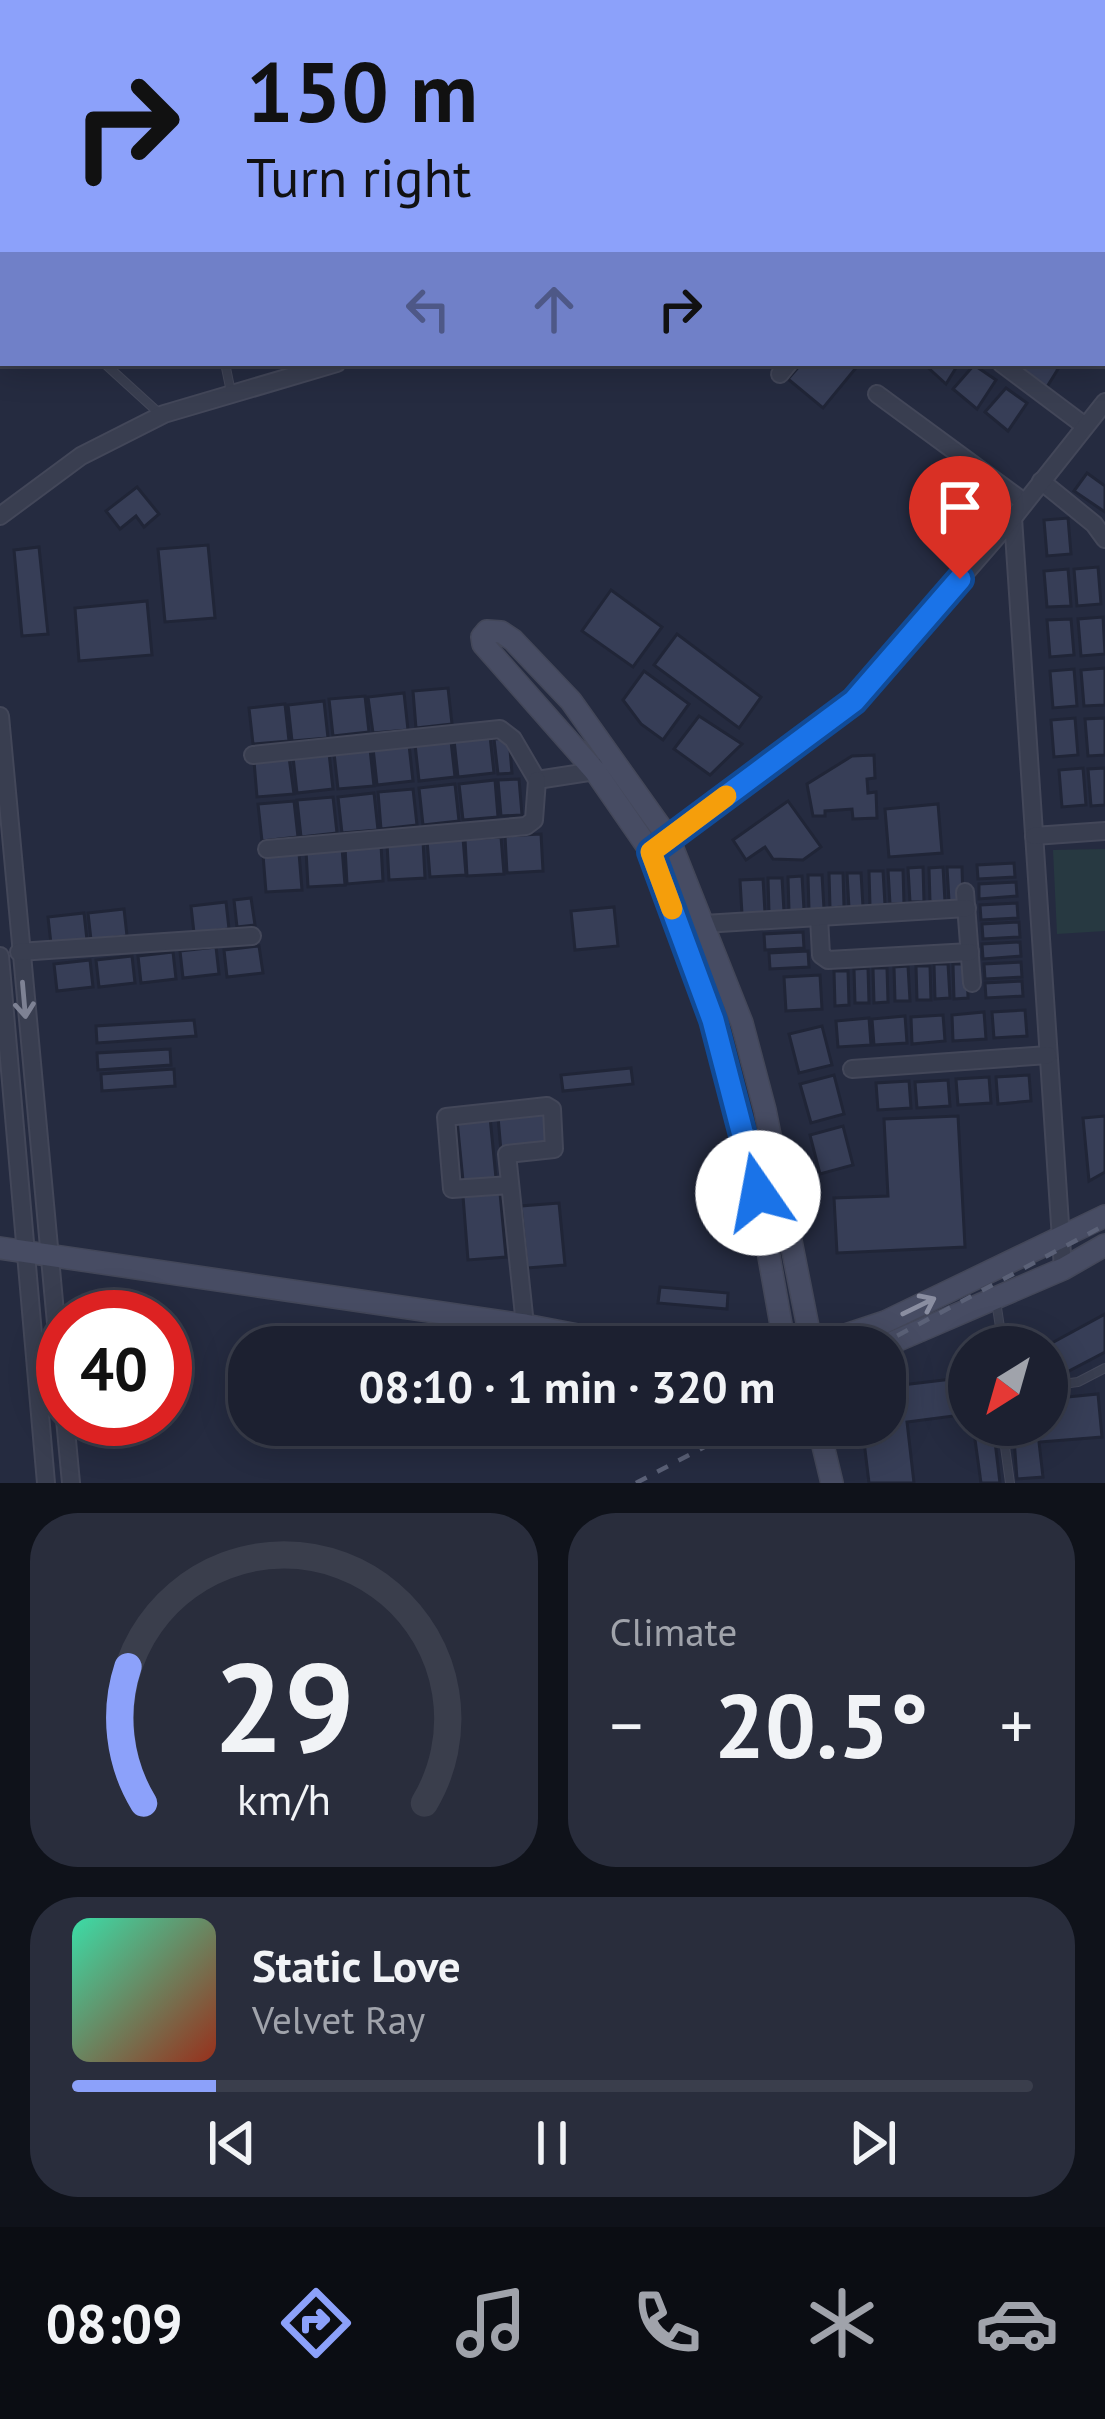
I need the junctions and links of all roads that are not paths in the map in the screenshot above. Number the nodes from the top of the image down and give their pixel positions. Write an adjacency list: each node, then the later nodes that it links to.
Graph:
1 (107, 366): 7 (lane)
2 (226, 366): 5 (lane)
3 (328, 366): 5 (street)
4 (1006, 366): 8 (street)
5 (231, 394): 7 (street)
6 (877, 394): 10 (street)
7 (161, 415): 11 (street)
8 (1097, 416): 9 (street)
9 (1041, 481): 10 (street); 12 (street)
10 (1018, 510): 19 (street); 20 (street)
11 (0, 516)
12 (1105, 539)
13 (0, 716): 25 (street)
14 (253, 755): 17 (street)
15 (613, 755): 16 (street); 16 (street); 20 (street)
16 (595, 771): 17 (street); 20 (street)
17 (537, 780): 21 (street)
18 (1105, 831): 19 (street)
19 (1034, 836): 31 (street)
20 (660, 845): 23 (street); 30 (street)
21 (267, 849)
22 (819, 917): 23 (street); 26 (street); 26 (street)
23 (704, 924): 29 (street)
24 (252, 936): 25 (street)
25 (20, 952): 39 (street, one-way to 39)
26 (970, 952): 28 (street)
27 (0, 960): 33 (street)
28 (971, 983)
29 (742, 1023): 30 (street); 46 (street)
30 (716, 1030): 45 (street)
31 (1048, 1054): 32 (street); 36 (street)
32 (852, 1069)
33 (8, 1148): 39 (street)
34 (510, 1185): 34 (street); 43 (street)
35 (1105, 1216): 36 (street)
36 (1061, 1239): 40 (street); 47 (street, one-way to 36)
37 (1105, 1245): 40 (street)
38 (0, 1248): 39 (street)
39 (38, 1254): 41 (street); 43 (street); 55 (street)
40 (1064, 1269): 42 (street)
41 (44, 1290)
42 (995, 1298): 48 (lane); 49 (street)
43 (525, 1325): 44 (street)
44 (530, 1326)
45 (781, 1326)
46 (808, 1326)
47 (872, 1326)
48 (1000, 1326)
49 (906, 1337)
50 (1105, 1368): 51 (lane)
51 (1068, 1383)
52 (68, 1446): 56 (street)
53 (823, 1446): 57 (street)
54 (1005, 1446): 58 (lane)
55 (46, 1483)
56 (71, 1483)
57 (832, 1483)
58 (1010, 1483)

